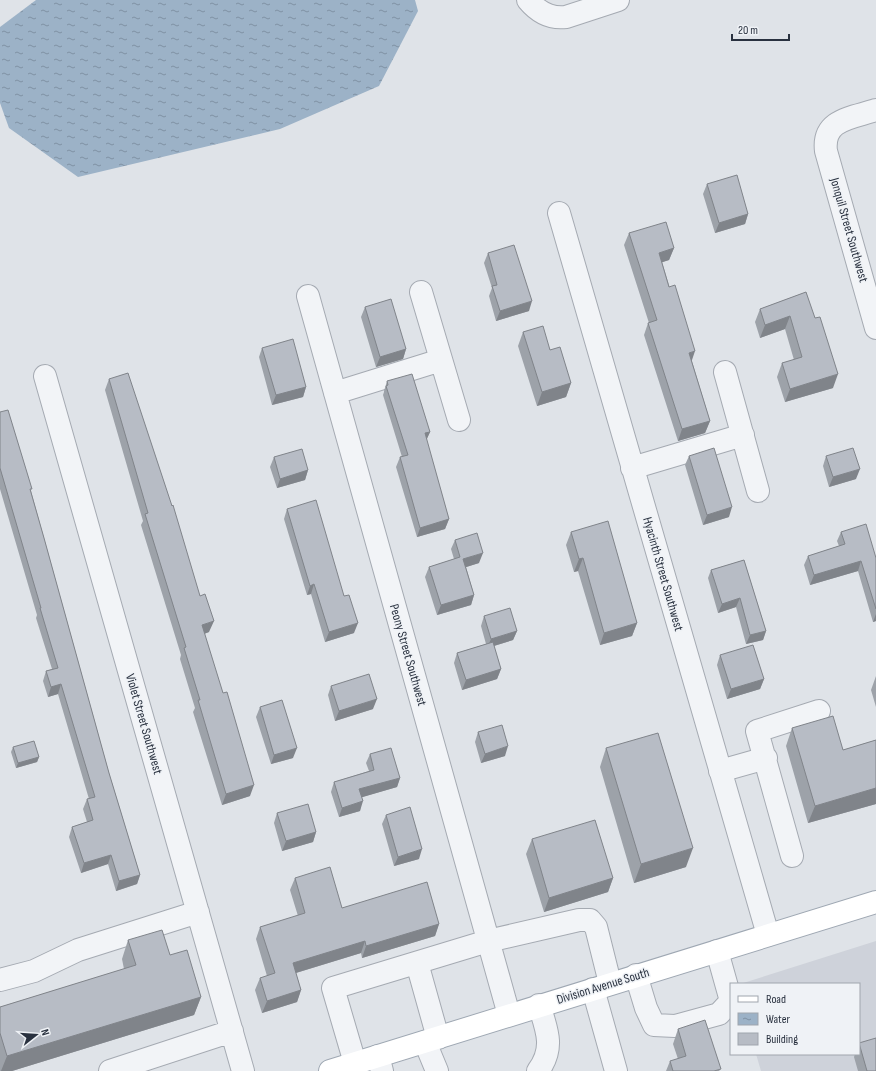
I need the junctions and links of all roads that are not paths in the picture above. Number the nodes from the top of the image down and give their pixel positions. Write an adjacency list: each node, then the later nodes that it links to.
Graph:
1 (528, 0): 2 (street)
2 (618, 0)
3 (876, 110): 7 (street, Jonquil Street Southwest)
4 (559, 213): 14 (street, Hyacinth Street Southwest)
5 (421, 292): 8 (street)
6 (308, 296): 11 (street, Peony Street Southwest)
7 (876, 328)
8 (441, 360): 11 (street); 12 (street)
9 (724, 372): 13 (street)
10 (45, 376): 21 (street, Violet Street Southwest)
11 (335, 393): 23 (street, Peony Street Southwest)
12 (458, 420)
13 (743, 435): 14 (street); 15 (street)
14 (632, 468): 18 (street, Hyacinth Street Southwest)
15 (758, 491)
16 (819, 711): 17 (street)
17 (766, 758): 18 (street); 19 (street)
18 (720, 771): 22 (street, Hyacinth Street Southwest)
19 (792, 856)
20 (876, 902): 22 (main road, Division Avenue South)
21 (198, 912): 27 (street); 33 (street, Violet Street Southwest)
22 (768, 935): 24 (main road, Division Avenue South)
23 (488, 941): 25 (street); 28 (street); 32 (street, Peony Street Southwest)
24 (717, 951): 26 (main road, Division Avenue South); 29 (street)
25 (417, 963): 34 (street); 35 (street)
26 (636, 975): 28 (main road, Division Avenue South); 30 (street)
27 (0, 980)
28 (601, 986): 31 (main road, Division Avenue South); 42 (street)
29 (730, 997)
30 (730, 1002)
31 (539, 1005): 32 (main road, Division Avenue South); 41 (street)
32 (509, 1015): 34 (main road, Division Avenue South)
33 (232, 1031): 37 (street); 38 (street, Violet Street Southwest)
34 (431, 1040): 36 (main road, Division Avenue South); 40 (street)
35 (355, 1063): 36 (main road, Division Avenue South); 39 (main road, Division Avenue South)
36 (380, 1064)
37 (110, 1071)
38 (243, 1071)
39 (330, 1071)
40 (437, 1071)
41 (538, 1071)
42 (616, 1071)

